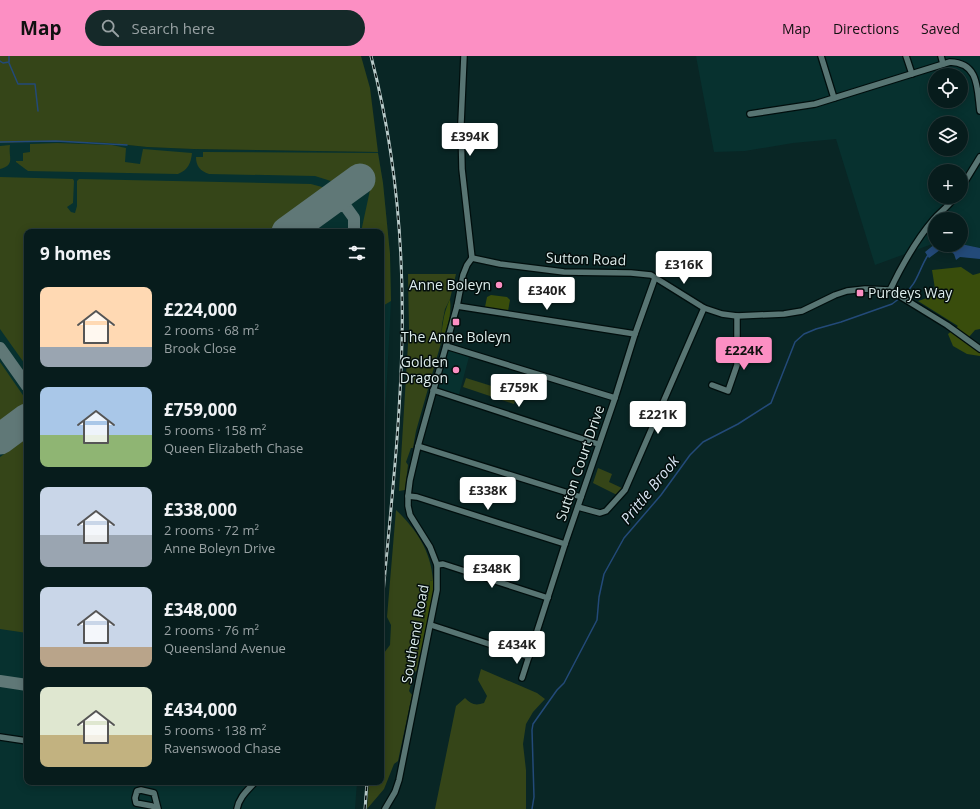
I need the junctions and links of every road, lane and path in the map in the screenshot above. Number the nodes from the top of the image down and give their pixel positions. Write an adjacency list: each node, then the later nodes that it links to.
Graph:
1 (464, 56): 13 (street)
2 (821, 56): 7 (street)
3 (906, 56): 6 (street)
4 (941, 56): 5 (street)
5 (943, 64): 6 (street); 8 (street)
6 (912, 74): 7 (street)
7 (834, 98): 9 (street)
8 (980, 110)
9 (750, 114)
10 (980, 157): 11 (street)
11 (968, 177)
12 (950, 204): 15 (street)
13 (472, 258): 14 (street, Sutton Road); 16 (street, Southend Road)
14 (655, 278): 17 (street, Sutton Road); 19 (street, Sutton Court Drive)
15 (890, 290): 18 (street, Sutton Road); 21 (street, Sutton Road)
16 (457, 306): 19 (street); 20 (street, Southend Road)
17 (704, 308): 18 (street, Sutton Road); 29 (street)
18 (737, 316): 22 (street)
19 (635, 334): 24 (street, Sutton Court Drive)
20 (446, 346): 23 (street, Southend Road); 24 (street)
21 (980, 348)
22 (712, 385)
23 (433, 390): 25 (street); 26 (street, Southend Road)
24 (615, 398): 25 (street, Sutton Court Drive)
25 (598, 444): 28 (street, Sutton Court Drive)
26 (418, 446): 27 (street, Southend Road); 28 (street)
27 (408, 496): 30 (street); 31 (street, Southend Road)
28 (580, 497): 29 (street, Sutton Court Drive)
29 (578, 507): 30 (street, Sutton Court Drive)
30 (564, 544): 32 (street, Sutton Court Drive)
31 (436, 565): 32 (street); 33 (street, Southend Road)
32 (548, 598): 34 (street, Sutton Court Drive)
33 (431, 625): 34 (street); 41 (street, Southend Road)
34 (529, 657): 35 (street, Sutton Court Drive)
35 (522, 678)
36 (0, 737): 37 (street)
37 (24, 741)
38 (252, 785): 40 (street)
39 (158, 809): 39 (street)
40 (238, 809)
41 (385, 809)

